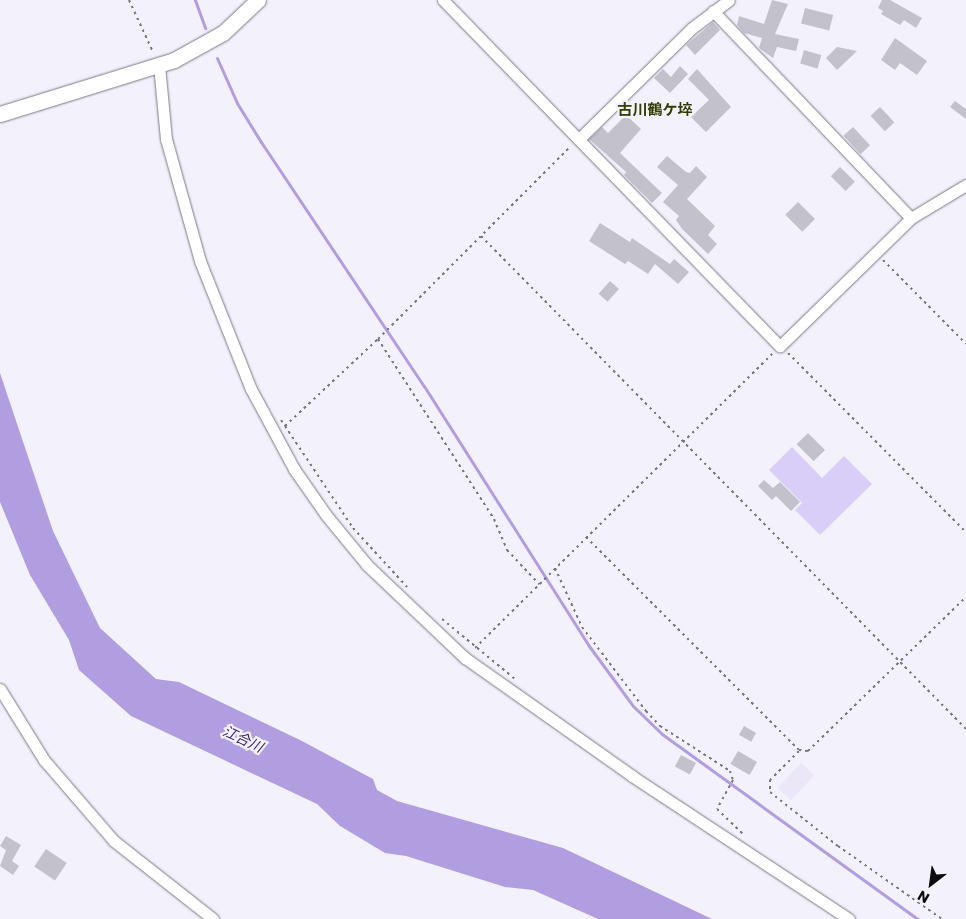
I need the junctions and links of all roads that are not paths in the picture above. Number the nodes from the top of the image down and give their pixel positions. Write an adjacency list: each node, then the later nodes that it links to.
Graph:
1 (258, 0): 5 (street)
2 (443, 0): 7 (street)
3 (729, 0): 4 (street)
4 (713, 11): 7 (street); 9 (street)
5 (159, 65): 6 (street); 12 (street)
6 (0, 114)
7 (579, 139): 9 (street)
8 (966, 185): 9 (street)
9 (911, 218)
10 (0, 689): 11 (street)
11 (213, 919)
12 (849, 919)

